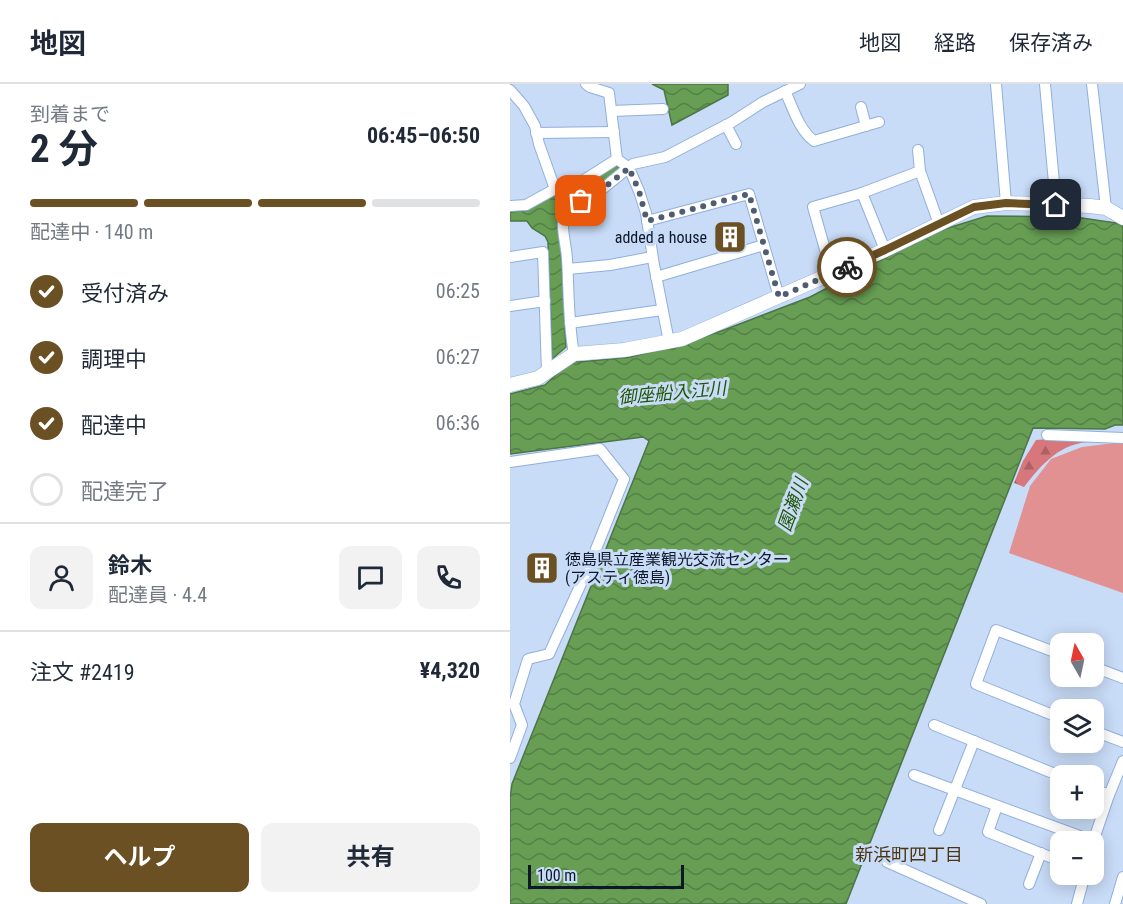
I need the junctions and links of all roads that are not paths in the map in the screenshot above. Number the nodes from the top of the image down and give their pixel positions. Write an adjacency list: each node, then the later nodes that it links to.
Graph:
1 (586, 84): 10 (street)
2 (800, 84): 7 (street)
3 (996, 84): 23 (street)
4 (1045, 84): 24 (street)
5 (1092, 84): 26 (street)
6 (510, 90): 15 (street)
7 (785, 91): 12 (street); 13 (street)
8 (861, 106): 13 (street)
9 (663, 109): 10 (street)
10 (612, 111): 14 (street)
11 (879, 122): 13 (street)
12 (726, 125): 16 (street); 19 (street)
13 (866, 126)
14 (614, 132): 15 (street); 18 (street)
15 (536, 133): 21 (street)
16 (736, 144)
17 (918, 150): 20 (street)
18 (617, 159): 19 (street); 21 (street)
19 (629, 168): 28 (street); 34 (street)
20 (920, 171): 22 (street); 29 (street)
21 (555, 189): 25 (street)
22 (862, 193): 31 (street); 35 (street)
23 (1006, 203): 24 (street); 29 (street)
24 (1056, 205): 26 (street)
25 (510, 206)
26 (1106, 208): 27 (street)
27 (1123, 218)
28 (647, 221): 30 (street); 33 (street)
29 (939, 224): 31 (street)
30 (764, 245): 36 (street); 37 (street)
31 (885, 250): 35 (street)
32 (510, 257): 38 (street)
33 (652, 257): 34 (street); 36 (street)
34 (568, 269): 41 (street)
35 (832, 274): 37 (street)
36 (656, 277): 40 (street)
37 (779, 297): 42 (street)
38 (545, 301): 39 (street); 44 (street)
39 (510, 306)
40 (662, 310): 41 (street); 42 (street)
41 (570, 323): 43 (street)
42 (669, 342): 43 (street)
43 (572, 354): 44 (street)
44 (549, 371): 45 (street)
45 (510, 385)
46 (1047, 435): 47 (street)
47 (1123, 438)
48 (510, 462): 57 (street)
49 (1050, 650): 52 (street)
50 (1104, 670): 51 (street)
51 (1123, 678)
52 (1050, 713)
53 (934, 725): 55 (street)
54 (1104, 734): 56 (street)
55 (974, 741): 59 (street); 61 (street)
56 (1123, 742)
57 (510, 758)
58 (1123, 761): 63 (street)
59 (1050, 772)
60 (914, 775): 61 (street)
61 (956, 790): 64 (street); 65 (street)
62 (1104, 793): 63 (street)
63 (1109, 795): 67 (street)
64 (997, 806): 66 (street); 68 (street)
65 (939, 830)
66 (1066, 831)
67 (1096, 831)
68 (1041, 853): 69 (street); 72 (street)
69 (1050, 857)
70 (887, 862): 74 (street)
71 (1123, 877): 77 (street)
72 (1029, 884)
73 (1082, 885): 76 (street)
74 (962, 900): 75 (street)
75 (981, 904)
76 (1077, 904)
77 (1114, 904)

